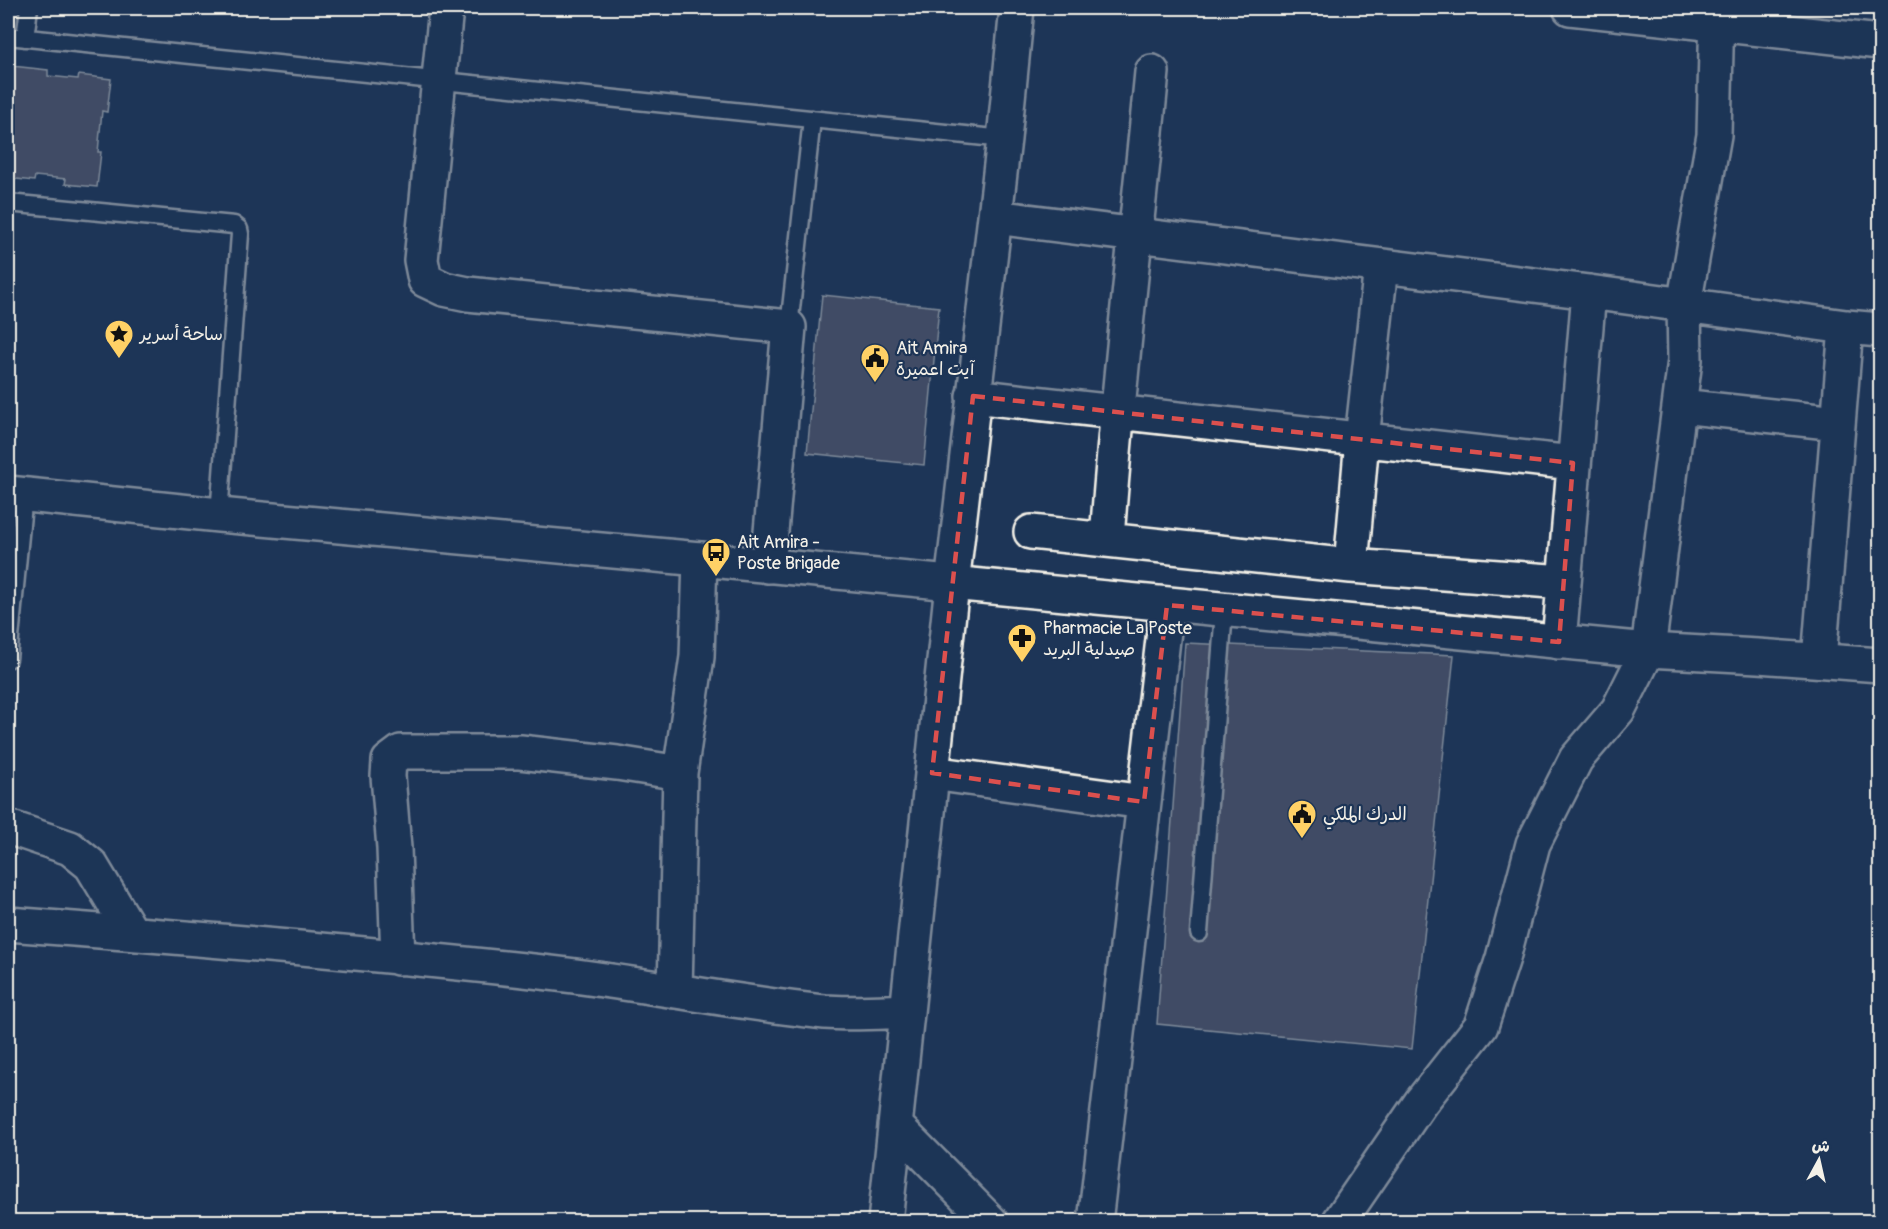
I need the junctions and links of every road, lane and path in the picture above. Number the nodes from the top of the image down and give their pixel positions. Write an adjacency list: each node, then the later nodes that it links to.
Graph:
1 (29, 8): 7 (lane)
2 (446, 8): 10 (street)
3 (1017, 8): 12 (street)
4 (1570, 8): 5 (street)
5 (1716, 15): 8 (street); 18 (street)
6 (8, 36): 7 (lane)
7 (25, 38): 10 (lane)
8 (1881, 42)
9 (1152, 72): 15 (street)
10 (438, 81): 11 (lane); 19 (street)
11 (812, 119): 12 (lane); 19 (lane)
12 (1004, 139): 14 (street)
13 (8, 204): 29 (lane)
14 (995, 217): 15 (street); 22 (street)
15 (1136, 235): 16 (street); 24 (street)
16 (1381, 266): 17 (street); 26 (street)
17 (1589, 292): 18 (street); 27 (street)
18 (1684, 304): 20 (street); 23 (street)
19 (789, 327): 33 (street)
20 (1846, 327): 21 (street); 25 (street)
21 (1881, 330)
22 (973, 396): 24 (street); 36 (street)
23 (1680, 406): 25 (street); 41 (street)
24 (1116, 412): 26 (street); 31 (street)
25 (1838, 423): 43 (street)
26 (1362, 439): 27 (street); 34 (street)
27 (1573, 463): 35 (street)
28 (16, 494): 29 (street); 37 (lane)
29 (219, 515): 32 (street)
30 (1031, 532): 31 (street)
31 (1107, 540): 34 (street)
32 (699, 559): 33 (street); 45 (street)
33 (768, 566): 36 (street)
34 (1351, 566): 35 (street)
35 (1564, 582): 40 (street)
36 (952, 584): 38 (street); 46 (street)
37 (11, 592): 42 (lane)
38 (1167, 605): 39 (street); 47 (street)
39 (1224, 611): 40 (street); 51 (lane)
40 (1559, 642): 41 (street)
41 (1648, 650): 43 (street); 59 (street)
42 (8, 659)
43 (1819, 660): 44 (street)
44 (1881, 665)
45 (680, 773): 52 (street); 53 (street)
46 (932, 773): 47 (street); 54 (street)
47 (1144, 802): 58 (street)
48 (8, 827): 50 (street)
49 (8, 924): 50 (street)
50 (132, 933): 52 (street)
51 (1199, 933)
52 (398, 958): 53 (street)
53 (675, 991): 54 (street)
54 (907, 1011): 55 (street)
55 (896, 1125): 56 (street); 57 (street)
56 (885, 1221)
57 (991, 1221)
58 (1095, 1221)
59 (1339, 1221)

